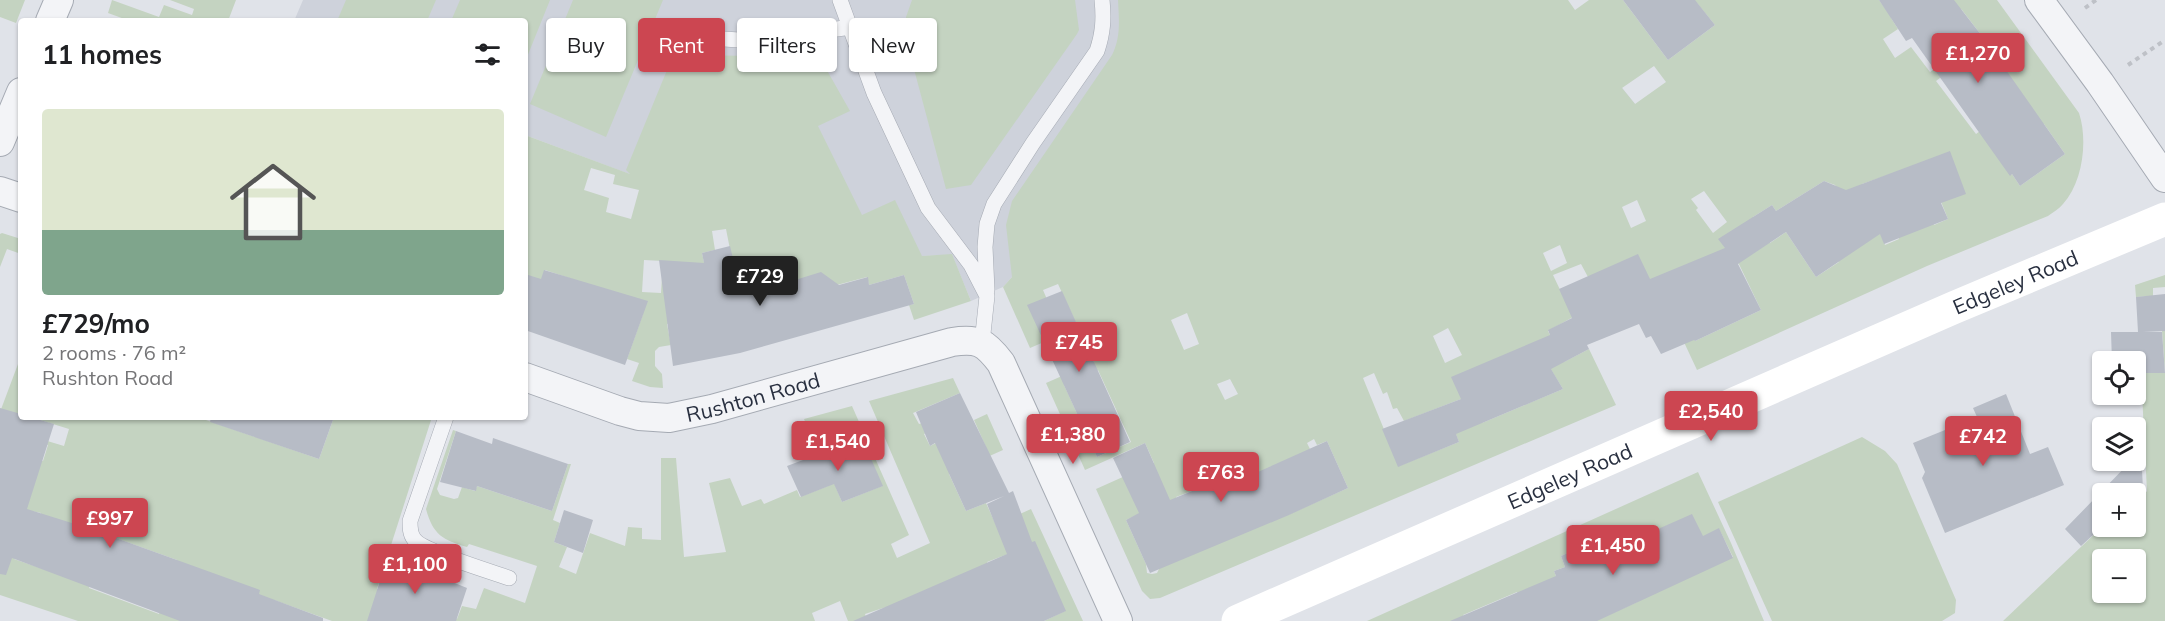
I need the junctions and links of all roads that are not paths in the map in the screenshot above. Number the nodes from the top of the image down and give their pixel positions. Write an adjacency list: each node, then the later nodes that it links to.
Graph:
1 (59, 0): 5 (street)
2 (840, 0): 6 (lane)
3 (1102, 0): 16 (lane)
4 (2039, 0): 12 (street)
5 (51, 18)
6 (849, 22)
7 (849, 27): 8 (lane)
8 (725, 39)
9 (867, 72): 16 (lane)
10 (18, 99): 11 (street)
11 (0, 142)
12 (2165, 178)
13 (0, 191): 14 (street)
14 (18, 197)
15 (2165, 219): 22 (main road, Edgeley Road)
16 (987, 296): 17 (lane)
17 (982, 343): 18 (street, Rushton Road); 21 (street)
18 (528, 378)
19 (445, 420): 20 (lane)
20 (509, 578)
21 (1118, 621)
22 (1238, 621)

